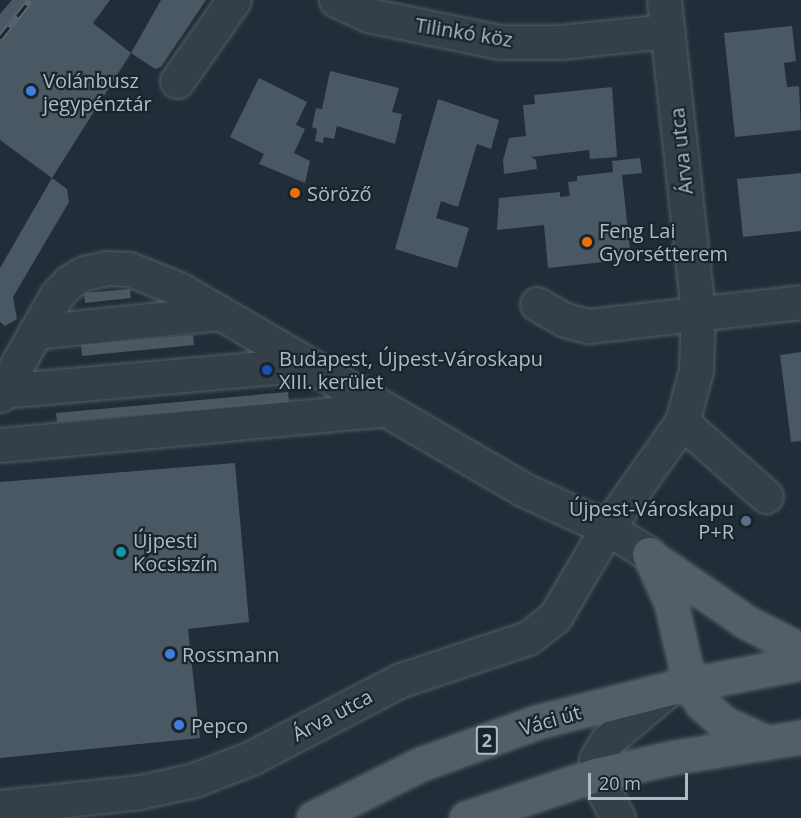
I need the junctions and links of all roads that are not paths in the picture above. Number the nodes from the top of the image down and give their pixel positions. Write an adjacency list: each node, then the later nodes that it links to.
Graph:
1 (234, 0): 4 (street)
2 (336, 0): 3 (street, Tilinkó köz)
3 (666, 15): 8 (street, Árva utca)
4 (177, 81)
5 (801, 302): 8 (street)
6 (537, 304): 8 (street)
7 (220, 313): 9 (street); 9 (street); 10 (street)
8 (698, 313): 13 (street, Árva utca)
9 (35, 332): 11 (street)
10 (309, 364): 11 (street); 12 (street)
11 (1, 393)
12 (385, 409): 14 (street); 16 (street)
13 (682, 422): 15 (street); 16 (street, Árva utca)
14 (0, 445)
15 (766, 496)
16 (607, 528): 17 (street); 24 (street, Árva utca)
17 (649, 555): 18 (main road); 20 (main road)
18 (801, 650)
19 (801, 663): 20 (main road, Váci út / 2)
20 (680, 687): 22 (main road); 23 (street); 25 (main road, Váci út / 2)
21 (801, 736): 22 (main road)
22 (766, 742): 23 (main road)
23 (595, 776): 26 (main road); 27 (street)
24 (0, 807)
25 (313, 818)
26 (466, 818)
27 (618, 818)

